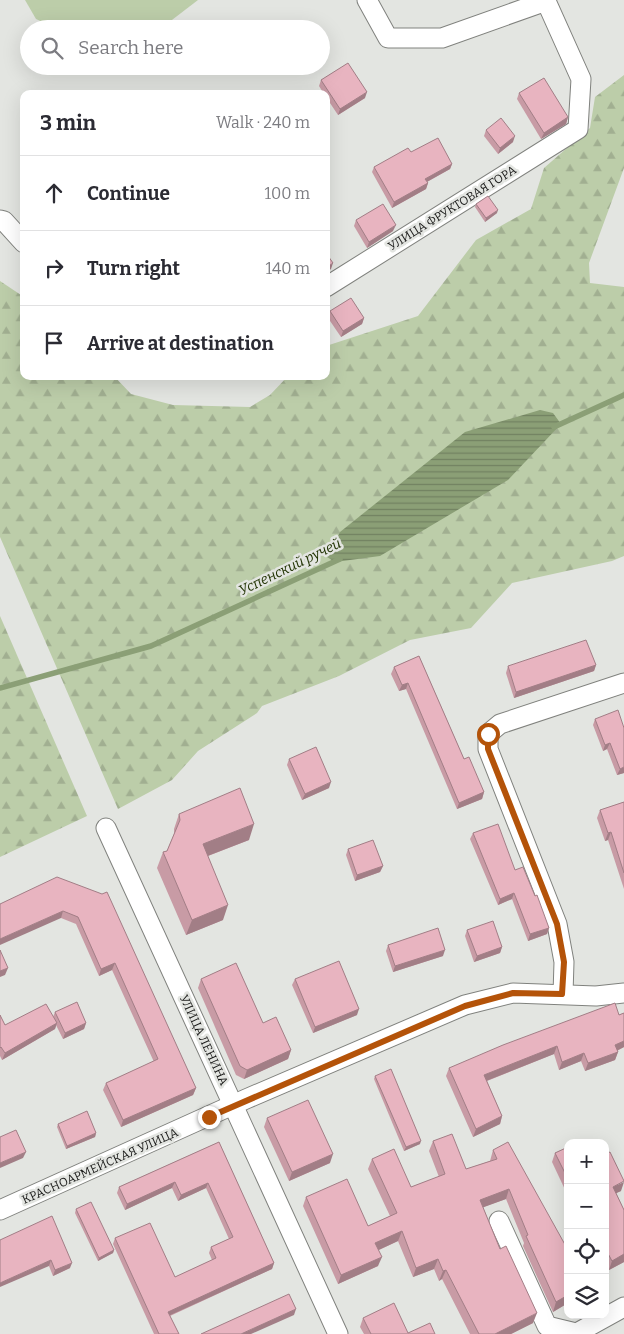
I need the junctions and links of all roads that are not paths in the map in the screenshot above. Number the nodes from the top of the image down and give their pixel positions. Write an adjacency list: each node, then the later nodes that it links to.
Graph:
1 (367, 0): 4 (street, УЛИЦА ФРУКТОВАЯ ГОРА)
2 (0, 220): 3 (street)
3 (20, 239)
4 (330, 284)
5 (624, 683): 8 (street)
6 (106, 828): 9 (street, УЛИЦА ЛЕНИНА)
7 (624, 993): 8 (street, КРАСНОАРМЕЙСКАЯ УЛИЦА)
8 (562, 994): 9 (street, КРАСНОАРМЕЙСКАЯ УЛИЦА)
9 (234, 1105): 10 (street, КРАСНОАРМЕЙСКАЯ УЛИЦА); 13 (street, УЛИЦА ЛЕНИНА)
10 (0, 1210)
11 (499, 1221): 14 (street)
12 (624, 1307): 14 (street)
13 (338, 1334)
14 (575, 1334)

